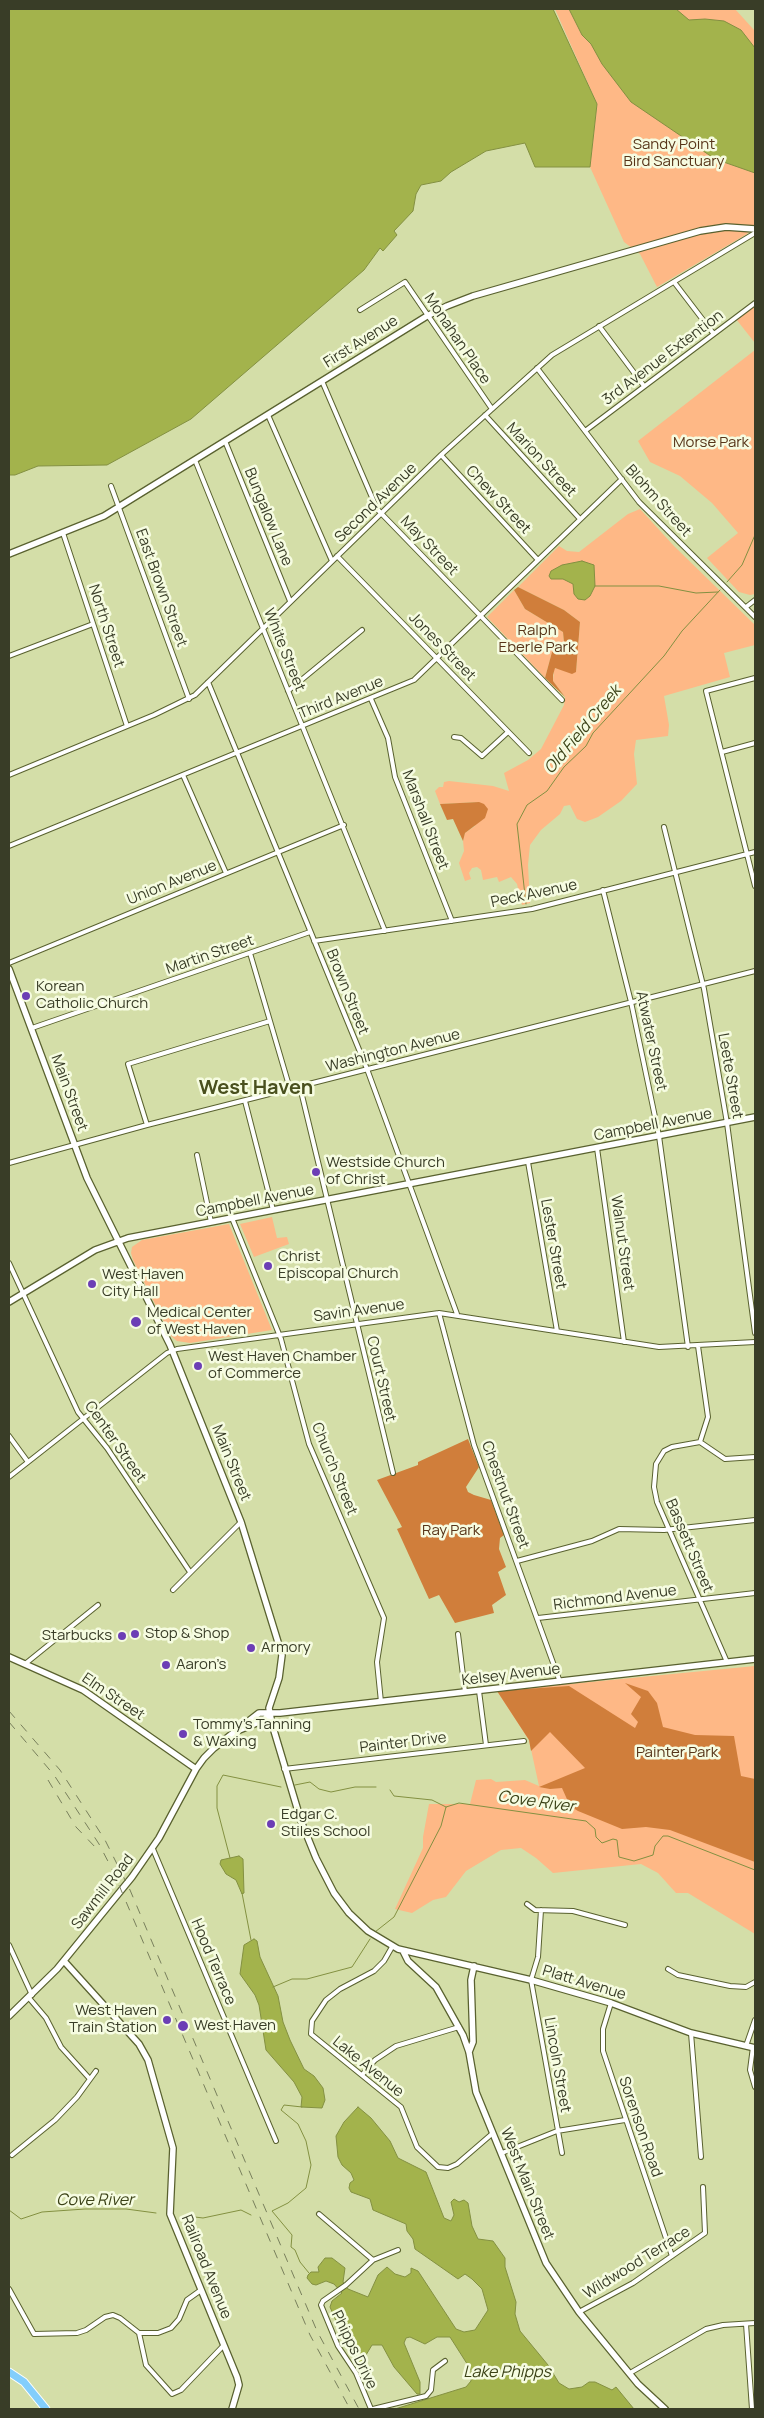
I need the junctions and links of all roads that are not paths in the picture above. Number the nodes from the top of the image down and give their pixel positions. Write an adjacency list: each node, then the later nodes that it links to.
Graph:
1 (755, 229): 6 (street, First Avenue)
2 (755, 233): 3 (street, Second Avenue)
3 (674, 282): 7 (street, Second Avenue); 8 (street)
4 (755, 303): 8 (street, 3rd Avenue Extention)
5 (360, 310): 6 (street, Monahan Place)
6 (427, 316): 10 (street, First Avenue); 12 (street, Monahan Place)
7 (599, 326): 9 (street, Second Avenue); 11 (street)
8 (713, 333): 11 (street, 3rd Avenue Extention)
9 (537, 368): 12 (street, Second Avenue); 15 (street, Blohm Street)
10 (322, 381): 13 (street, First Avenue); 22 (street, May Street)
11 (644, 386): 15 (street, 3rd Avenue Extention)
12 (492, 409): 14 (street, Second Avenue)
13 (268, 415): 16 (street, First Avenue); 28 (street)
14 (485, 416): 17 (street, Second Avenue); 23 (street, Marion Street)
15 (585, 431): 19 (street, Blohm Street)
16 (225, 441): 18 (street, First Avenue); 30 (street, Bungalow Lane)
17 (441, 455): 22 (street, Second Avenue); 27 (street, Chew Street)
18 (195, 460): 21 (street, First Avenue); 35 (street, White Street)
19 (622, 479): 23 (street, Third Avenue); 31 (street, Blohm Street)
20 (111, 486): 21 (street, East Brown Street)
21 (119, 507): 24 (street, First Avenue); 42 (street, East Brown Street)
22 (382, 513): 26 (street, Second Avenue); 32 (street, May Street)
23 (580, 519): 27 (street, Third Avenue)
24 (63, 533): 25 (street, First Avenue); 34 (street, North Street)
25 (9, 554)
26 (337, 556): 28 (street, Second Avenue); 38 (street, Jones Street)
27 (538, 560): 32 (street, Third Avenue)
28 (332, 561): 30 (street, Second Avenue)
29 (755, 600): 31 (street)
30 (290, 601): 35 (street, Second Avenue)
31 (746, 607): 33 (street, Blohm Street)
32 (481, 616): 38 (street, Third Avenue); 44 (street, May Street)
33 (755, 617)
34 (93, 624): 37 (street); 45 (street, North Street)
35 (263, 627): 40 (street, Second Avenue); 41 (street, White Street)
36 (362, 630): 41 (street)
37 (9, 656)
38 (437, 658): 43 (street, Third Avenue); 47 (street, Jones Street)
39 (755, 678): 50 (street)
40 (208, 682): 42 (street, Second Avenue); 51 (street, Brown Street)
41 (288, 691): 46 (street, White Street)
42 (189, 699): 45 (street, Second Avenue)
43 (371, 699): 46 (street, Third Avenue); 65 (street, Marshall Street)
44 (562, 700)
45 (127, 726): 53 (street, Second Avenue)
46 (303, 726): 51 (street, Third Avenue); 55 (street, White Street)
47 (508, 732): 48 (street); 52 (street, Jones Street)
48 (454, 737)
49 (755, 743): 50 (street)
50 (722, 752): 60 (street)
51 (237, 753): 54 (street, Third Avenue); 58 (street, Brown Street)
52 (530, 753)
53 (9, 775)
54 (183, 775): 57 (street, Third Avenue); 62 (street)
55 (344, 825): 58 (street, Union Avenue); 66 (street, White Street)
56 (664, 827): 61 (street, Leete Street)
57 (9, 846)
58 (277, 852): 62 (street, Union Avenue); 67 (street, Brown Street)
59 (755, 852): 60 (street, Peck Avenue)
60 (747, 854): 61 (street, Peck Avenue); 63 (street)
61 (676, 872): 64 (street, Peck Avenue); 73 (street, Leete Street)
62 (226, 873): 70 (street, Union Avenue)
63 (755, 886)
64 (604, 890): 65 (street, Peck Avenue); 74 (street, Atwater Street)
65 (452, 921): 66 (street, Peck Avenue)
66 (385, 931): 68 (street, Peck Avenue)
67 (310, 932): 68 (street, Brown Street); 69 (street, Martin Street)
68 (314, 942): 77 (street, Brown Street)
69 (250, 952): 75 (street); 76 (street, Martin Street)
70 (9, 963)
71 (9, 969): 76 (street, Main Street)
72 (755, 972): 73 (street, Washington Avenue)
73 (703, 985): 74 (street, Washington Avenue); 82 (street, Leete Street)
74 (632, 1002): 77 (street, Washington Avenue); 84 (street, Atwater Street)
75 (270, 1020): 79 (street); 83 (street)
76 (32, 1028): 85 (street, Main Street)
77 (367, 1069): 78 (street, Washington Avenue); 90 (street, Brown Street)
78 (300, 1086): 79 (street, Washington Avenue); 91 (street, Court Street)
79 (290, 1089): 80 (street, Washington Avenue)
80 (245, 1101): 83 (street, Washington Avenue); 92 (street)
81 (755, 1117): 82 (street, Campbell Avenue)
82 (727, 1123): 84 (street, Campbell Avenue); 103 (street, Leete Street)
83 (148, 1125): 85 (street, Washington Avenue)
84 (659, 1136): 86 (street, Campbell Avenue); 108 (street, Atwater Street)
85 (75, 1144): 89 (street, Washington Avenue); 95 (street, Main Street)
86 (597, 1148): 88 (street, Campbell Avenue); 105 (street, Walnut Street)
87 (197, 1155): 94 (street)
88 (528, 1162): 90 (street, Campbell Avenue); 102 (street, Lester Street)
89 (9, 1163)
90 (409, 1184): 91 (street, Campbell Avenue); 100 (street, Brown Street)
91 (327, 1200): 92 (street, Campbell Avenue); 101 (street, Court Street)
92 (273, 1210): 93 (street, Campbell Avenue)
93 (232, 1218): 94 (street, Campbell Avenue); 104 (street, Church Street)
94 (210, 1222): 95 (street, Campbell Avenue)
95 (118, 1241): 97 (street, Campbell Avenue); 109 (street, Main Street)
96 (9, 1263): 97 (street, Center Street)
97 (22, 1293): 98 (street, Campbell Avenue); 110 (street, Center Street)
98 (9, 1302)
99 (439, 1313): 100 (street, Savin Avenue); 101 (street, Savin Avenue); 120 (street, Chestnut Street)
100 (457, 1315): 102 (street, Savin Avenue)
101 (357, 1323): 104 (street, Savin Avenue); 115 (street, Court Street)
102 (557, 1331): 105 (street, Savin Avenue)
103 (755, 1333)
104 (278, 1334): 109 (street, Savin Avenue); 135 (street, Church Street)
105 (624, 1342): 108 (street, Savin Avenue)
106 (755, 1342): 107 (street, Savin Avenue)
107 (698, 1346): 108 (street, Savin Avenue); 112 (street)
108 (688, 1347)
109 (172, 1350): 110 (street, Savin Avenue); 118 (street, Main Street)
110 (83, 1418): 114 (street, Savin Avenue); 121 (street, Center Street)
111 (9, 1436): 114 (street)
112 (700, 1442): 113 (street); 119 (street, Bassett Street)
113 (755, 1457)
114 (28, 1462): 116 (street, Savin Avenue)
115 (393, 1473)
116 (9, 1478)
117 (755, 1520): 119 (street)
118 (241, 1522): 121 (street); 136 (street, Main Street)
119 (670, 1530): 120 (street); 124 (street, Bassett Street)
120 (517, 1561): 126 (street, Chestnut Street)
121 (190, 1572): 122 (street)
122 (173, 1590)
123 (755, 1593): 124 (street, Richmond Avenue)
124 (700, 1600): 126 (street, Richmond Avenue); 130 (street, Bassett Street)
125 (98, 1605): 131 (street)
126 (538, 1618): 132 (street, Chestnut Street)
127 (458, 1634): 134 (street)
128 (9, 1657): 131 (street, Elm Street)
129 (755, 1659): 130 (street, Kelsey Avenue)
130 (727, 1662): 132 (street, Kelsey Avenue)
131 (25, 1664): 140 (street, Elm Street)
132 (560, 1682): 133 (street, Kelsey Avenue)
133 (479, 1690): 134 (street, Kelsey Avenue); 139 (street)
134 (465, 1692): 135 (street, Kelsey Avenue)
135 (381, 1702): 136 (street, Kelsey Avenue)
136 (270, 1714): 137 (street, Kelsey Avenue); 141 (street, Main Street)
137 (235, 1732): 140 (street, Sawmill Road)
138 (524, 1741): 139 (street, Painter Drive)
139 (486, 1745): 141 (street, Painter Drive)
140 (196, 1769): 142 (street, Sawmill Road)
141 (284, 1769): 147 (street, Main Street)
142 (153, 1849): 149 (street, Sawmill Road); 170 (street, Hood Terrace)
143 (527, 1904): 144 (street)
144 (541, 1910): 145 (street); 152 (street)
145 (625, 1925)
146 (9, 1945): 154 (street)
147 (392, 1947): 148 (street, Main Street); 164 (street, Lake Avenue)
148 (403, 1951): 150 (street, Platt Avenue); 159 (street, West Main Street)
149 (64, 1961): 154 (street, Sawmill Road); 181 (street, Railroad Avenue)
150 (474, 1966): 152 (street, Platt Avenue); 158 (street)
151 (668, 1969): 153 (street)
152 (531, 1980): 155 (street, Platt Avenue); 168 (street, Lincoln Street)
153 (755, 1982)
154 (31, 1997): 156 (street, Sawmill Road); 165 (street)
155 (611, 2003): 160 (street, Platt Avenue); 167 (street, Sorenson Road)
156 (9, 2016)
157 (755, 2020): 161 (street)
158 (473, 2025): 159 (street); 162 (street)
159 (460, 2028): 162 (street, West Main Street); 164 (street)
160 (692, 2033): 161 (street, Platt Avenue); 174 (street)
161 (752, 2047): 166 (street)
162 (470, 2052): 169 (street, West Main Street)
163 (96, 2071): 165 (street)
164 (362, 2075): 169 (street, Lake Avenue)
165 (89, 2078): 173 (street)
166 (755, 2087)
167 (625, 2120): 168 (street); 178 (street, Sorenson Road)
168 (557, 2131): 171 (street); 172 (street, Lincoln Street)
169 (493, 2133): 171 (street, West Main Street)
170 (276, 2141)
171 (502, 2153): 182 (street, West Main Street)
172 (562, 2153)
173 (12, 2155)
174 (701, 2158)
175 (703, 2187): 178 (street, Wildwood Terrace)
176 (319, 2214): 179 (street)
177 (398, 2250): 179 (street, Phipps Drive)
178 (672, 2256): 182 (street, Wildwood Terrace)
179 (373, 2260): 192 (street, Phipps Drive)
180 (9, 2289): 185 (street)
181 (201, 2290): 185 (street); 186 (street, Railroad Avenue)
182 (580, 2312): 189 (street, West Main Street)
183 (755, 2323): 184 (street)
184 (746, 2324): 189 (street); 194 (street)
185 (139, 2332): 186 (street)
186 (224, 2345): 191 (street, Railroad Avenue)
187 (445, 2361): 192 (street)
188 (9, 2372): 190 (highway)
189 (630, 2373): 193 (street, West Main Street)
190 (46, 2409)
191 (232, 2409)
192 (372, 2409)
193 (665, 2409)
194 (752, 2409)

